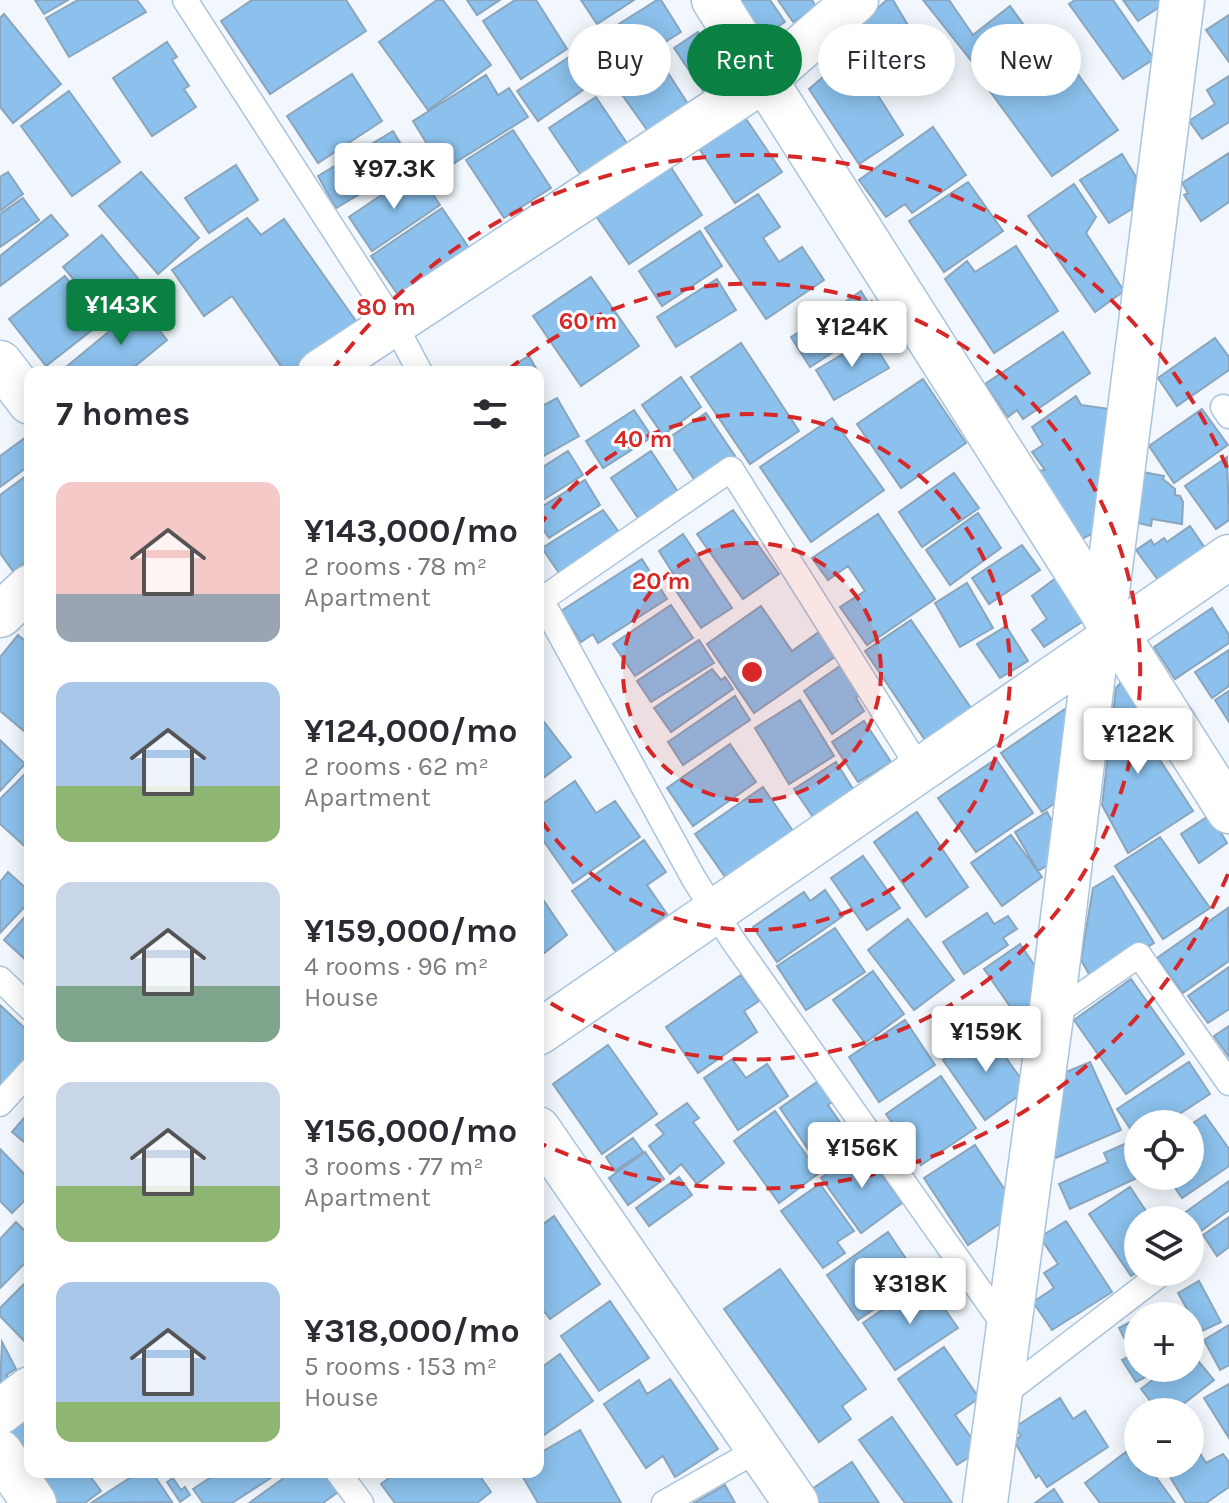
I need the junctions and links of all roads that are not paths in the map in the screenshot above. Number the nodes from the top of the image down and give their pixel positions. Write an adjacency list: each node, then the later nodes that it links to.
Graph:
1 (185, 0): 9 (lane)
2 (714, 0): 5 (street)
3 (856, 0): 6 (street)
4 (1182, 0): 19 (street)
5 (729, 24)
6 (802, 47)
7 (739, 96): 9 (street)
8 (775, 96): 19 (street)
9 (394, 323): 11 (street); 12 (lane)
10 (0, 363): 13 (street)
11 (329, 366)
12 (417, 366)
13 (24, 394)
14 (1229, 557): 19 (street)
15 (24, 593): 18 (street)
16 (544, 594): 20 (lane)
17 (544, 604): 22 (lane)
18 (0, 615)
19 (1105, 633): 20 (street); 21 (street); 25 (street)
20 (919, 768): 22 (street)
21 (1229, 811)
22 (715, 913): 26 (street); 32 (lane)
23 (0, 979): 24 (lane)
24 (24, 1002)
25 (1051, 1016): 28 (lane); 32 (street)
26 (544, 1029)
27 (24, 1078): 29 (lane)
28 (1229, 1083)
29 (0, 1104)
30 (544, 1137): 36 (street)
31 (1145, 1286): 34 (lane)
32 (1009, 1331): 34 (street)
33 (24, 1394): 35 (street)
34 (1000, 1397): 43 (street)
35 (0, 1412)
36 (759, 1449): 41 (lane); 42 (street)
37 (0, 1452): 39 (street)
38 (342, 1478): 40 (lane)
39 (34, 1503)
40 (361, 1503)
41 (664, 1503)
42 (796, 1503)
43 (985, 1503)

